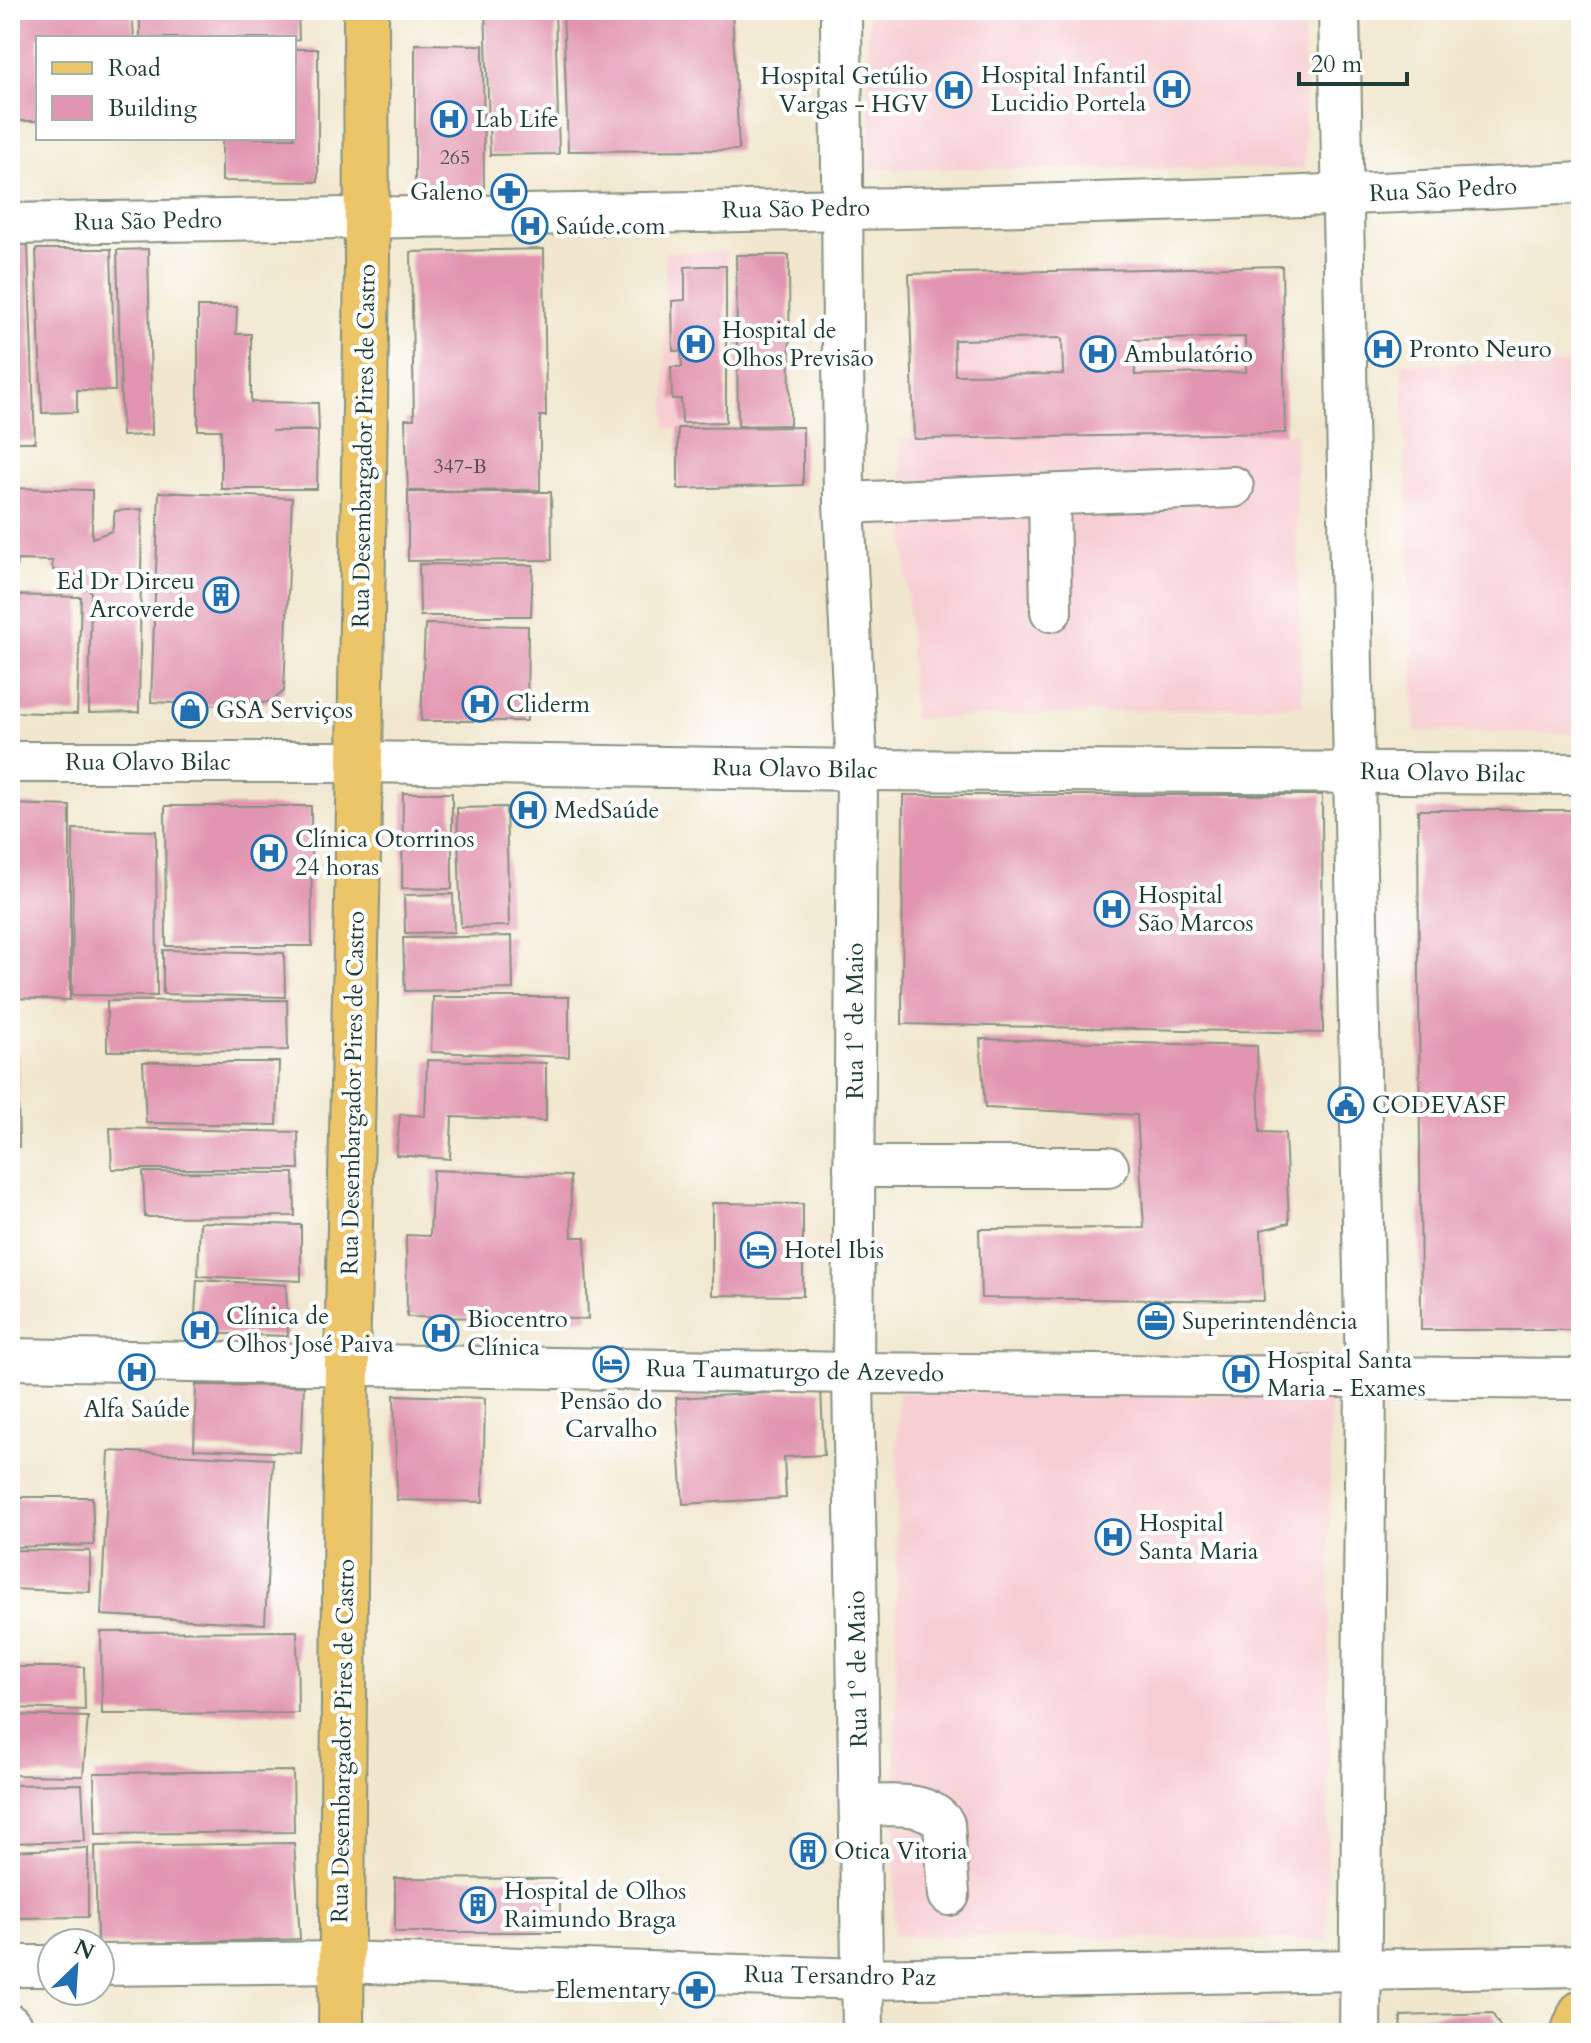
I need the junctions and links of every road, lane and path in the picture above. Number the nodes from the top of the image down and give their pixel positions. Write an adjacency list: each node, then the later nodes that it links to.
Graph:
1 (366, 10): 7 (main road, Rua Desembargador Pires de Castro)
2 (841, 10): 6 (street, Rua 1º de Maio)
3 (1339, 10): 5 (street)
4 (1581, 183): 5 (street, Rua São Pedro)
5 (1342, 196): 6 (street, Rua São Pedro); 16 (street)
6 (842, 209): 7 (street, Rua São Pedro); 11 (street, Rua 1º de Maio)
7 (366, 217): 8 (street, Rua São Pedro); 14 (main road, Rua Desembargador Pires de Castro)
8 (10, 224)
9 (1233, 487): 10 (street)
10 (1049, 495): 11 (street); 12 (street)
11 (844, 503): 15 (street, Rua 1º de Maio)
12 (1051, 611)
13 (10, 762): 14 (street, Rua Olavo Bilac)
14 (360, 762): 15 (street, Rua Olavo Bilac); 21 (main road, Rua Desembargador Pires de Castro)
15 (857, 770): 16 (street, Rua Olavo Bilac); 18 (street, Rua 1º de Maio)
16 (1356, 772): 17 (street, Rua Olavo Bilac); 23 (street)
17 (1581, 774)
18 (854, 1167): 19 (street); 22 (street, Rua 1º de Maio)
19 (1108, 1167)
20 (10, 1359): 21 (street, Rua Taumaturgo de Azevedo)
21 (347, 1363): 22 (street, Rua Taumaturgo de Azevedo); 27 (main road, Rua Desembargador Pires de Castro)
22 (853, 1373): 23 (street, Rua Taumaturgo de Azevedo); 25 (street, Rua 1º de Maio)
23 (1366, 1378): 24 (street, Rua Taumaturgo de Azevedo); 32 (street)
24 (1581, 1379)
25 (860, 1806): 26 (street); 33 (street, Rua 1º de Maio)
26 (949, 1895)
27 (340, 1962): 28 (street, Rua Tersandro Paz); 33 (street, Rua Tersandro Paz); 37 (main road, Rua Desembargador Pires de Castro)
28 (116, 1965)
29 (10, 1966): 30 (street)
30 (36, 1966)
31 (1581, 1966): 32 (street, Rua Tersandro Paz)
32 (1363, 1971): 33 (street, Rua Tersandro Paz); 39 (street)
33 (862, 1979): 38 (street, Rua 1º de Maio)
34 (1581, 2013): 40 (main road)
35 (10, 2025): 36 (street)
36 (15, 2033)
37 (341, 2033)
38 (863, 2033)
39 (1360, 2033)
40 (1573, 2033)

